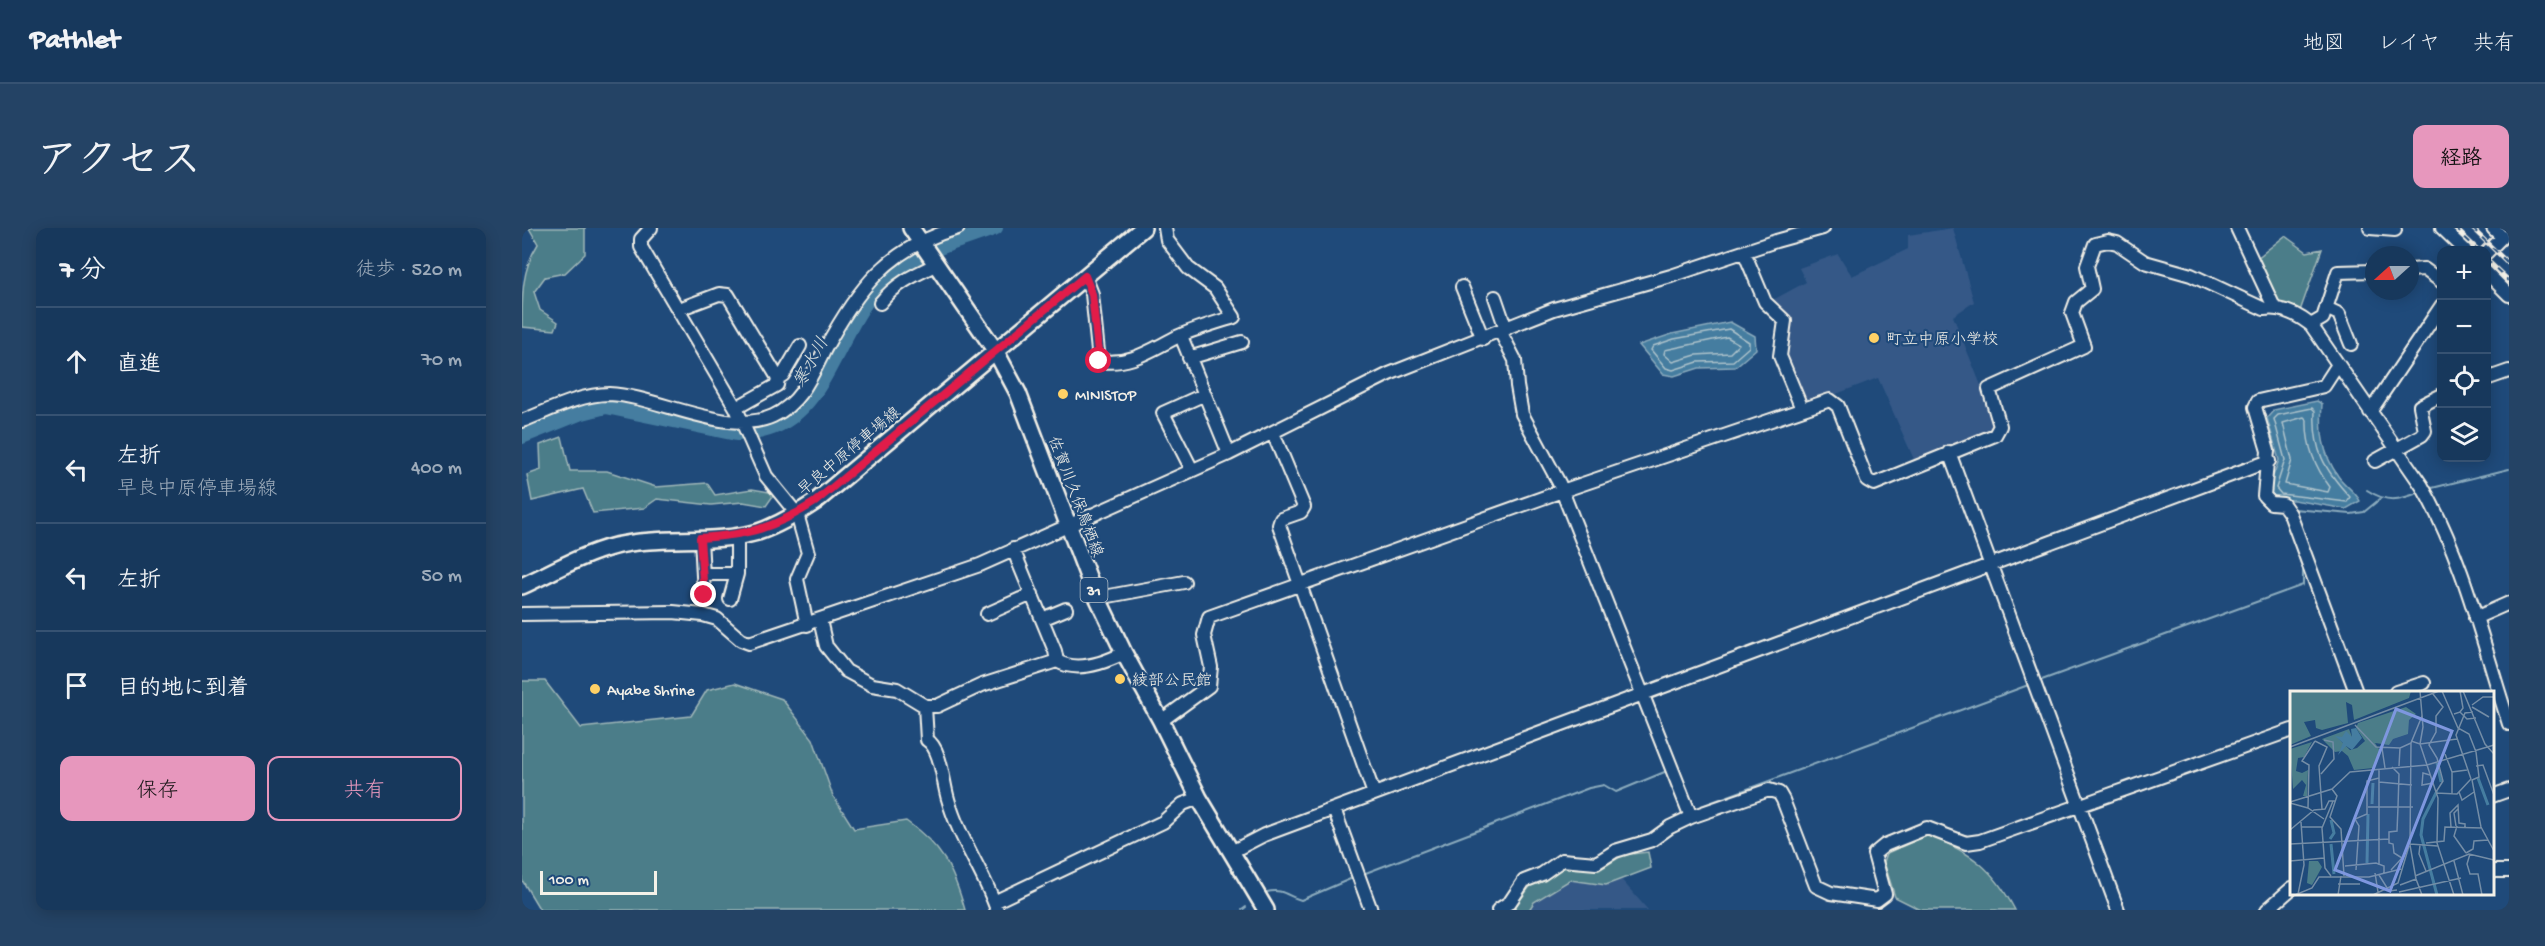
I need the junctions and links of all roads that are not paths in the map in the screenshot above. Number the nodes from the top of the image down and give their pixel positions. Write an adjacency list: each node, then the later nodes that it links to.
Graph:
1 (651, 228): 28 (street)
2 (911, 228): 12 (main road, 佐賀川久保鳥栖線 / 31)
3 (958, 228): 12 (street)
4 (1143, 228): 19 (main road, 早良中原停車場線)
5 (1165, 228): 32 (street)
6 (1822, 228): 15 (street)
7 (2237, 228): 26 (street)
8 (2370, 228): 11 (street)
9 (2442, 228): 13 (street)
10 (2493, 228): 14 (street)
11 (2395, 230)
12 (921, 241): 16 (main road, 佐賀川久保鳥栖線 / 31); 49 (street)
13 (2461, 246)
14 (2491, 249)
15 (1744, 252): 31 (street); 46 (street)
16 (937, 264): 25 (street); 37 (main road, 佐賀川久保鳥栖線 / 31)
17 (2419, 269): 21 (street)
18 (2365, 271): 27 (street)
19 (1085, 276): 32 (street); 37 (main road, 早良中原停車場線)
20 (2491, 276): 23 (street)
21 (2437, 278)
22 (1462, 286): 33 (street)
23 (2509, 295)
24 (1495, 297): 31 (street)
25 (880, 303)
26 (2274, 307): 30 (street); 52 (street)
27 (2326, 308): 30 (street); 35 (street)
28 (679, 309): 41 (street); 45 (street)
29 (2437, 312): 47 (street)
30 (2311, 325): 39 (street)
31 (1503, 330): 33 (street); 57 (street)
32 (1181, 336): 38 (street)
33 (1483, 339): 50 (street)
34 (1242, 342): 38 (street)
35 (2351, 344)
36 (800, 346): 41 (street)
37 (995, 350): 58 (main road, 早良中原停車場線); 59 (main road, 佐賀川久保鳥栖線 / 31)
38 (1189, 358): 43 (street)
39 (2337, 366): 47 (street); 54 (street)
40 (2509, 371): 42 (street)
41 (778, 378): 45 (street)
42 (2491, 378)
43 (1203, 395): 53 (street); 56 (street)
44 (2437, 397): 51 (street)
45 (736, 408): 49 (street)
46 (1802, 409): 52 (street); 57 (street)
47 (2370, 412): 51 (street)
48 (522, 421): 49 (street)
49 (742, 422): 58 (street)
50 (1273, 433): 53 (street); 67 (street)
51 (2397, 450): 55 (street); 77 (street)
52 (1949, 452): 63 (street)
53 (1229, 454): 56 (street)
54 (2269, 460): 63 (street); 84 (street)
55 (2374, 461)
56 (1192, 470): 59 (street)
57 (1562, 491): 67 (street); 86 (street)
58 (797, 514): 60 (main road, 早良中原停車場線); 80 (street)
59 (1068, 524): 62 (street); 72 (main road, 佐賀川久保鳥栖線 / 31)
60 (737, 536): 61 (main road, 早良中原停車場線); 65 (street)
61 (700, 538): 64 (street); 68 (main road, 早良中原停車場線)
62 (1013, 549): 69 (street); 78 (street)
63 (1991, 562): 86 (street); 95 (street)
64 (704, 574): 65 (street); 70 (street)
65 (737, 574): 71 (street)
66 (1184, 582): 72 (street)
67 (1300, 585): 88 (street); 92 (street)
68 (522, 586)
69 (1032, 594): 76 (street); 79 (street)
70 (704, 595)
71 (730, 598)
72 (1098, 598): 81 (main road, 佐賀川久保鳥栖線 / 31)
73 (2509, 603): 77 (street)
74 (1066, 609): 79 (street)
75 (522, 614): 80 (street)
76 (987, 614)
77 (2475, 618): 89 (street)
78 (820, 620): 80 (street); 87 (street)
79 (1042, 620): 82 (street)
80 (807, 625)
81 (1124, 653): 82 (street); 88 (main road, 佐賀川久保鳥栖線 / 31)
82 (1057, 661): 87 (street)
83 (2424, 683): 85 (street)
84 (2355, 691)
85 (2402, 691)
86 (1644, 694): 92 (street); 97 (street)
87 (925, 706): 100 (street)
88 (1161, 721): 94 (main road, 佐賀川久保鳥栖線 / 31)
89 (2509, 724)
90 (2290, 731): 95 (street)
91 (2509, 790): 93 (street)
92 (1374, 794): 96 (street)
93 (2494, 796)
94 (1199, 798): 98 (main road, 佐賀川久保鳥栖線 / 31); 100 (street)
95 (2080, 806): 97 (street); 104 (street)
96 (1334, 809): 98 (street); 102 (street)
97 (1689, 812): 103 (street)
98 (1231, 852): 101 (main road, 佐賀川久保鳥栖線 / 31)
99 (2290, 890): 105 (street)
100 (996, 906)
101 (1266, 910)
102 (1371, 910)
103 (1498, 910)
104 (2118, 910)
105 (2267, 910)

